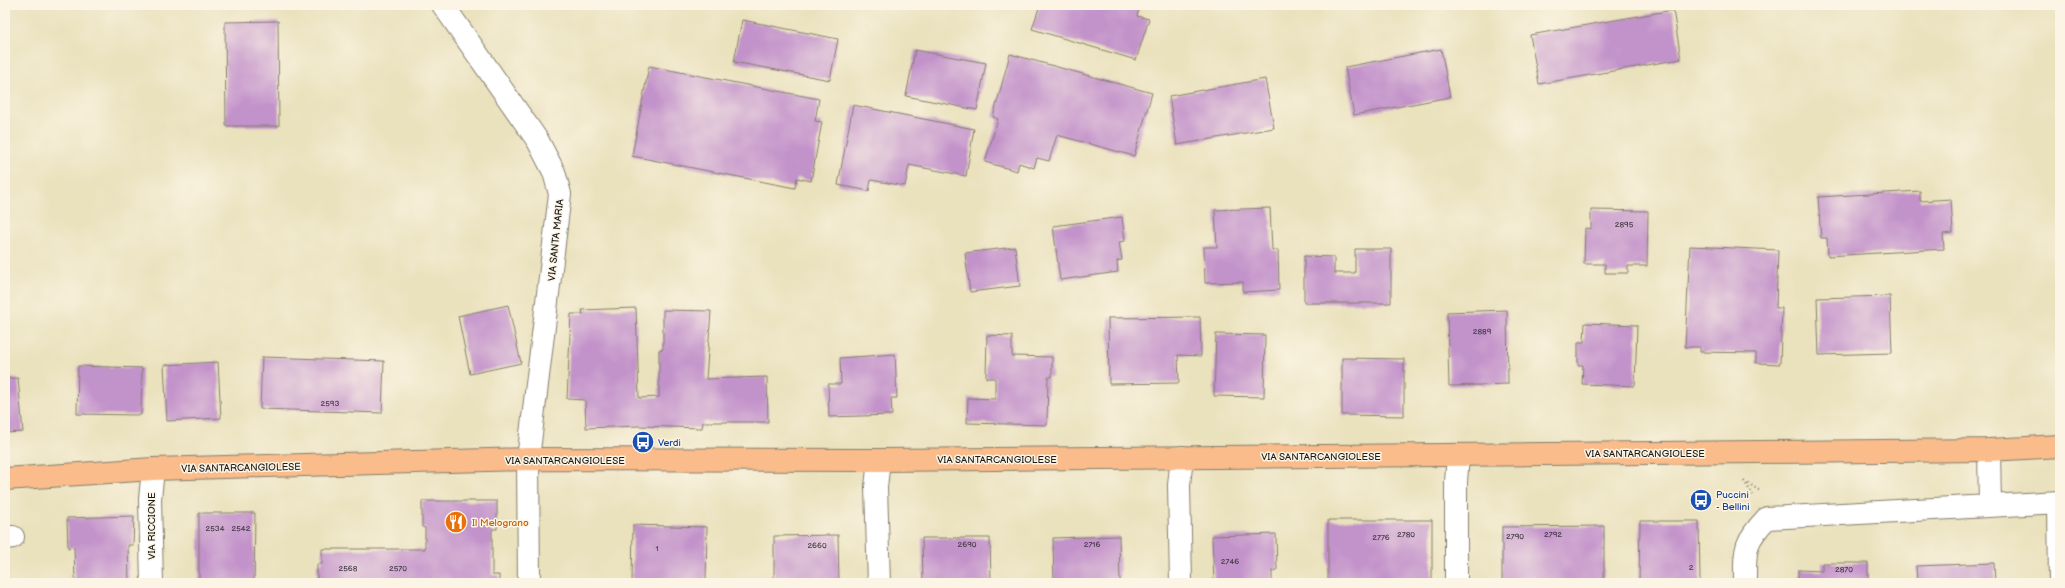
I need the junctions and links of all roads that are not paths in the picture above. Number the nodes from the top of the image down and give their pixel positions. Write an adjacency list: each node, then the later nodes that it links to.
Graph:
1 (443, 5): 6 (street, VIA SANTA MARIA)
2 (2060, 446): 3 (main road, VIA SANTARCANGIOLESE)
3 (1989, 450): 4 (main road, VIA SANTARCANGIOLESE); 11 (street)
4 (1458, 455): 5 (main road, VIA SANTARCANGIOLESE); 16 (street)
5 (1182, 457): 7 (main road, VIA SANTARCANGIOLESE); 15 (street)
6 (528, 459): 7 (main road, VIA SANTARCANGIOLESE); 8 (main road, VIA SANTARCANGIOLESE); 13 (street, VIA SANTA MARIA)
7 (879, 460): 14 (street)
8 (153, 469): 9 (main road, VIA SANTARCANGIOLESE); 12 (street, VIA RICCIONE)
9 (5, 479)
10 (2059, 502): 11 (street); 18 (street)
11 (1990, 506): 17 (street)
12 (152, 583)
13 (529, 583)
14 (878, 583)
15 (1181, 583)
16 (1456, 583)
17 (1745, 583)
18 (2060, 583)

